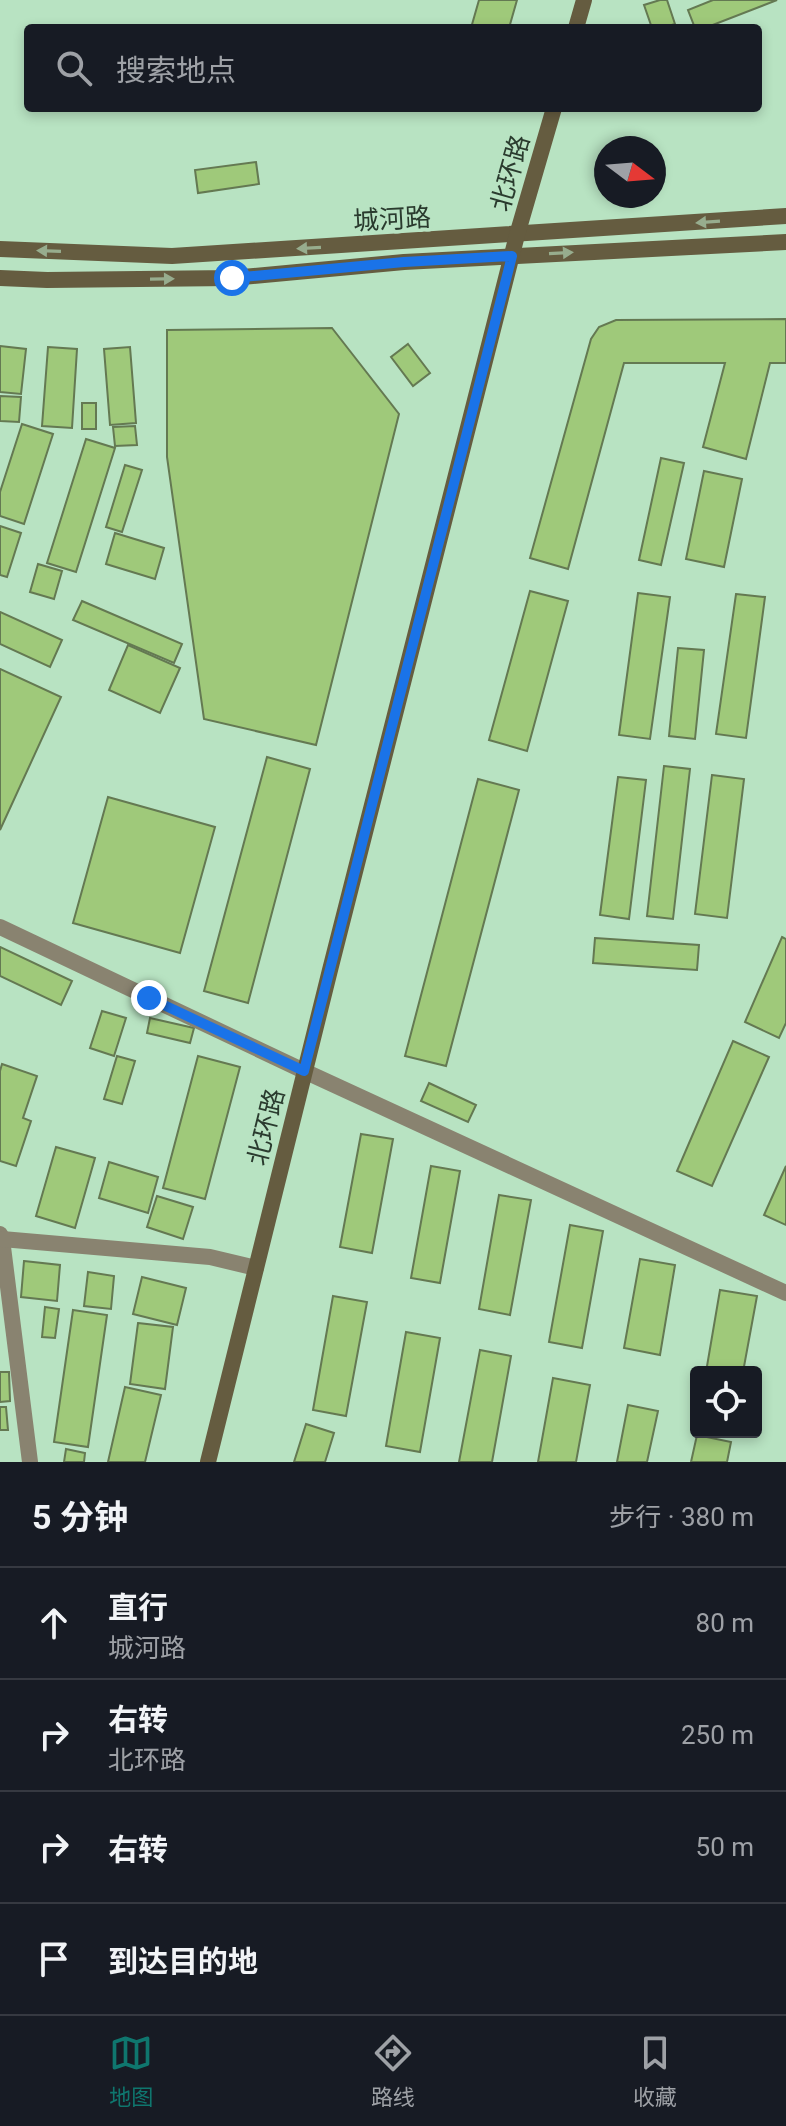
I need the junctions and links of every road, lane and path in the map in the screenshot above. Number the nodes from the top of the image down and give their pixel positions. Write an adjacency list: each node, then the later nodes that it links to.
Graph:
1 (584, 0): 2 (main road)
2 (577, 24)
3 (553, 112): 5 (main road, 北环路)
4 (786, 216): 5 (main road, 城河路, one-way to 5)
5 (517, 235): 7 (main road, 城河路, one-way to 7); 8 (main road, 北环路)
6 (786, 242): 8 (main road, 城河路, one-way to 6)
7 (0, 249)
8 (512, 256): 9 (main road, 城河路, one-way to 8); 11 (main road, 北环路)
9 (0, 278)
10 (0, 927): 11 (street)
11 (304, 1071): 13 (main road, 北环路); 14 (street)
12 (1, 1237): 13 (street); 15 (street)
13 (256, 1268): 16 (main road, 北环路)
14 (786, 1293)
15 (30, 1462)
16 (208, 1462)

